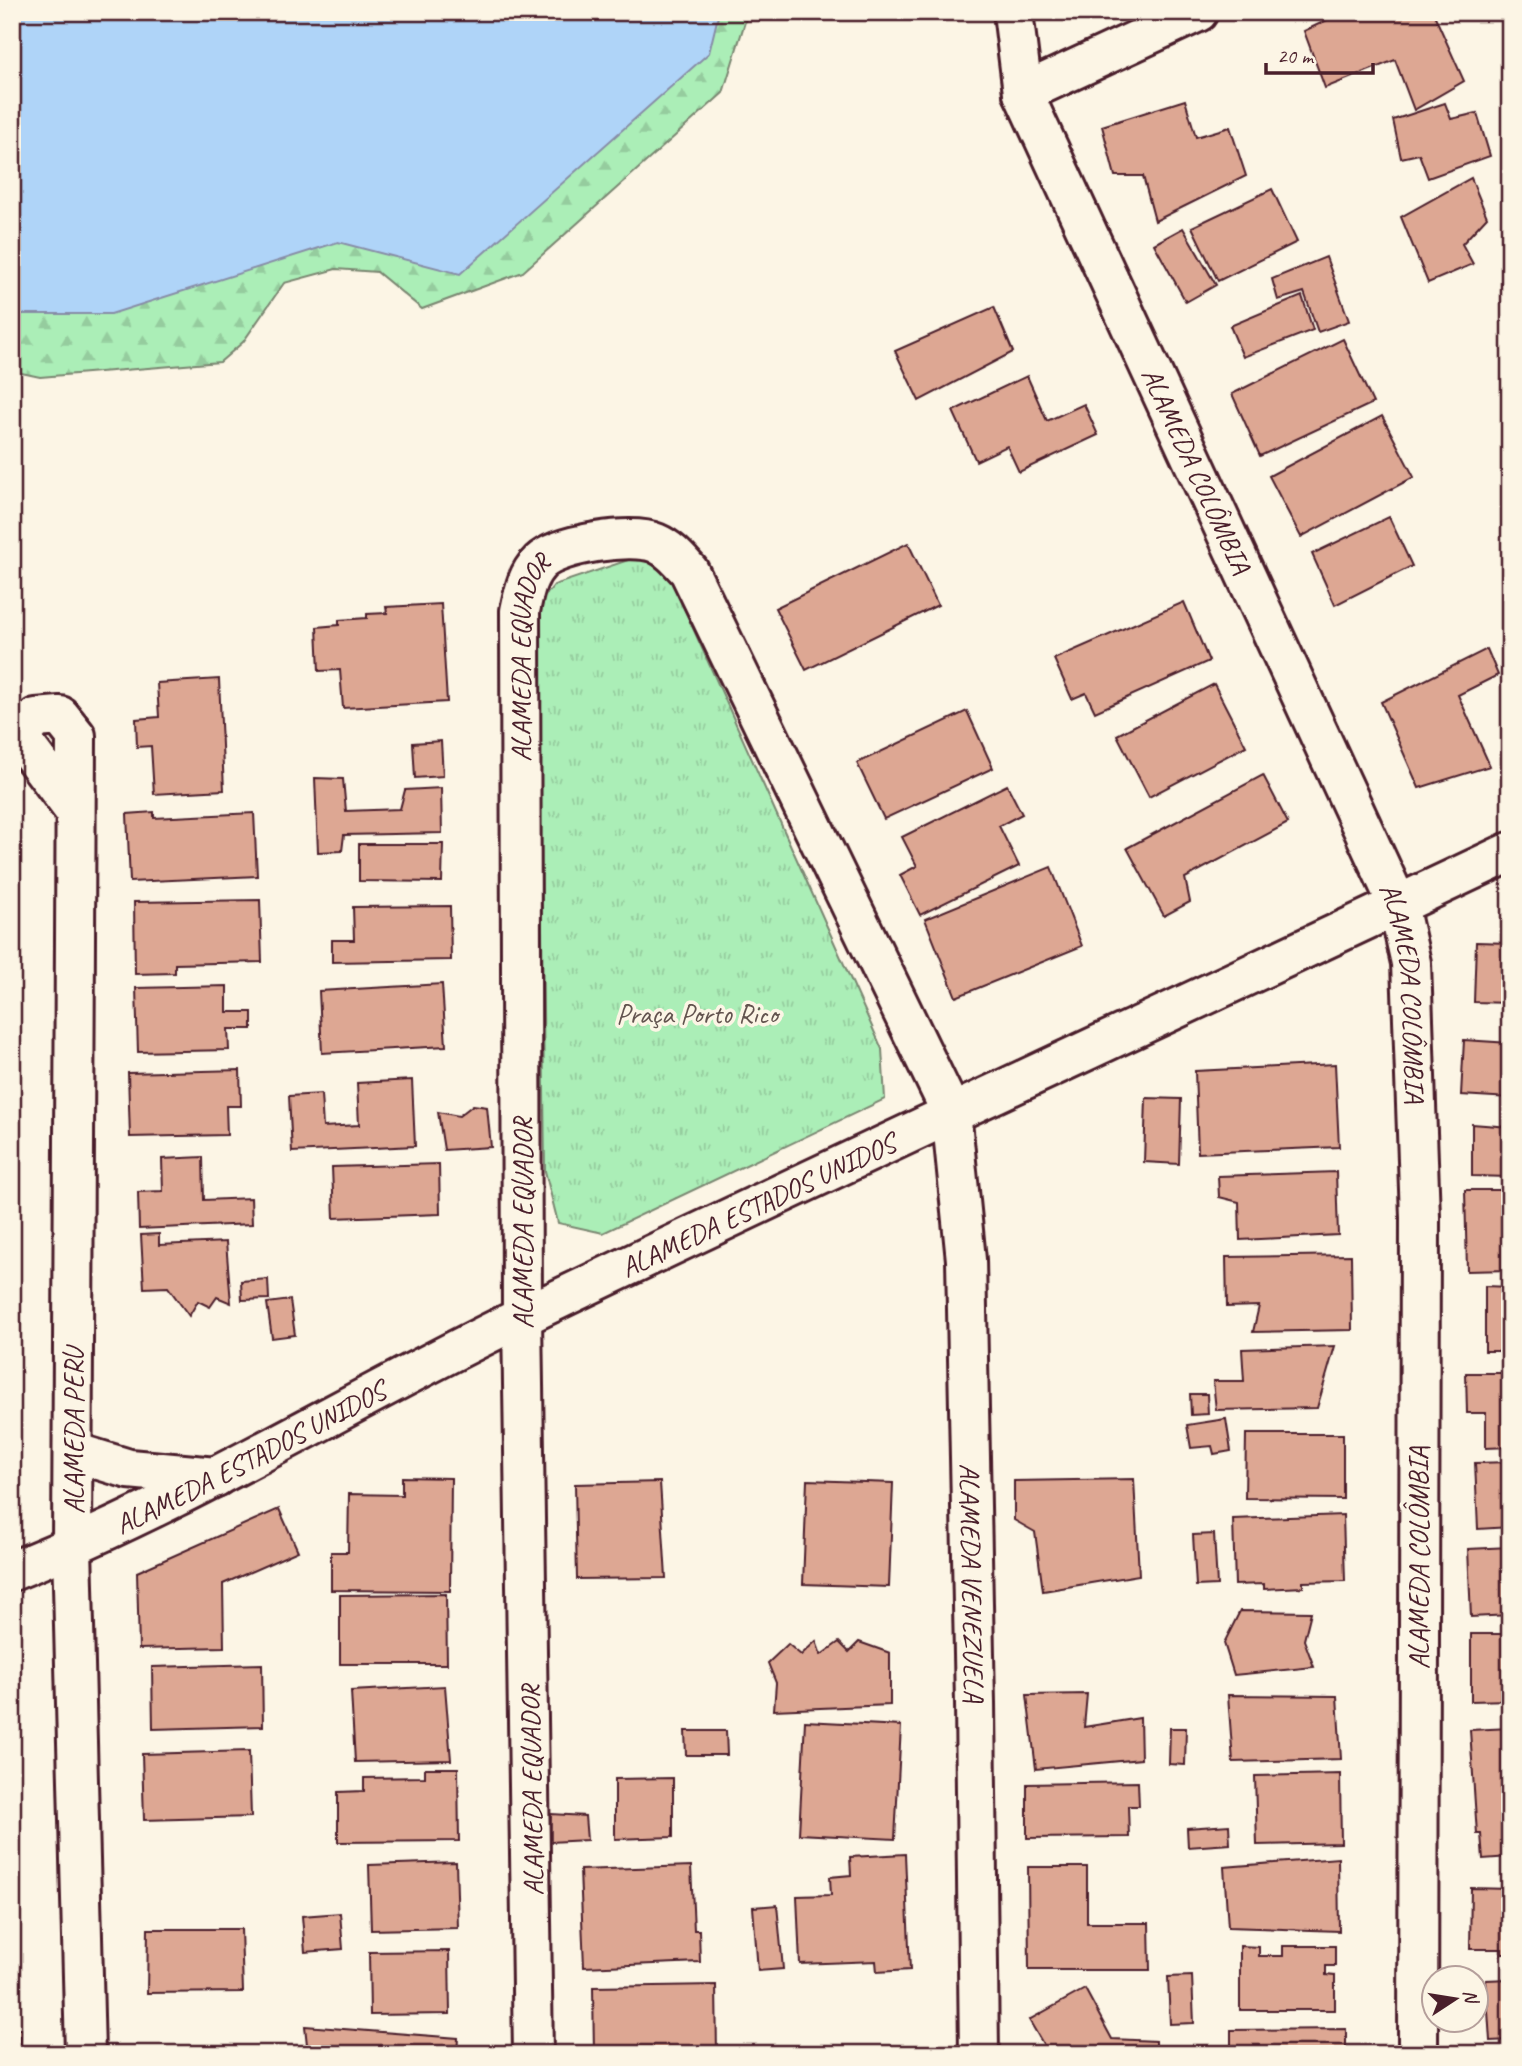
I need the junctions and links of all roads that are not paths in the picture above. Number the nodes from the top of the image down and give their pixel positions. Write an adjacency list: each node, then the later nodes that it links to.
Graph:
1 (1013, 12): 3 (street, ALAMEDA COLÔMBIA)
2 (1198, 12): 3 (street)
3 (1023, 93): 6 (street, ALAMEDA COLÔMBIA)
4 (73, 809): 9 (street, ALAMEDA PERU)
5 (1510, 852): 6 (street, ALAMEDA ESTADOS UNIDOS)
6 (1398, 905): 7 (street, ALAMEDA ESTADOS UNIDOS); 16 (street, ALAMEDA COLÔMBIA)
7 (951, 1112): 8 (street, ALAMEDA ESTADOS UNIDOS); 8 (street, ALAMEDA EQUADOR); 15 (street, ALAMEDA VENEZUELA)
8 (522, 1317): 10 (street, ALAMEDA ESTADOS UNIDOS); 14 (street, ALAMEDA EQUADOR)
9 (73, 1452): 10 (street); 11 (street, ALAMEDA PERU)
10 (216, 1477): 11 (street, ALAMEDA ESTADOS UNIDOS)
11 (72, 1547): 12 (street, ALAMEDA ESTADOS UNIDOS); 13 (street, ALAMEDA PERU)
12 (12, 1570)
13 (85, 2054)
14 (533, 2054)
15 (979, 2054)
16 (1419, 2054)

